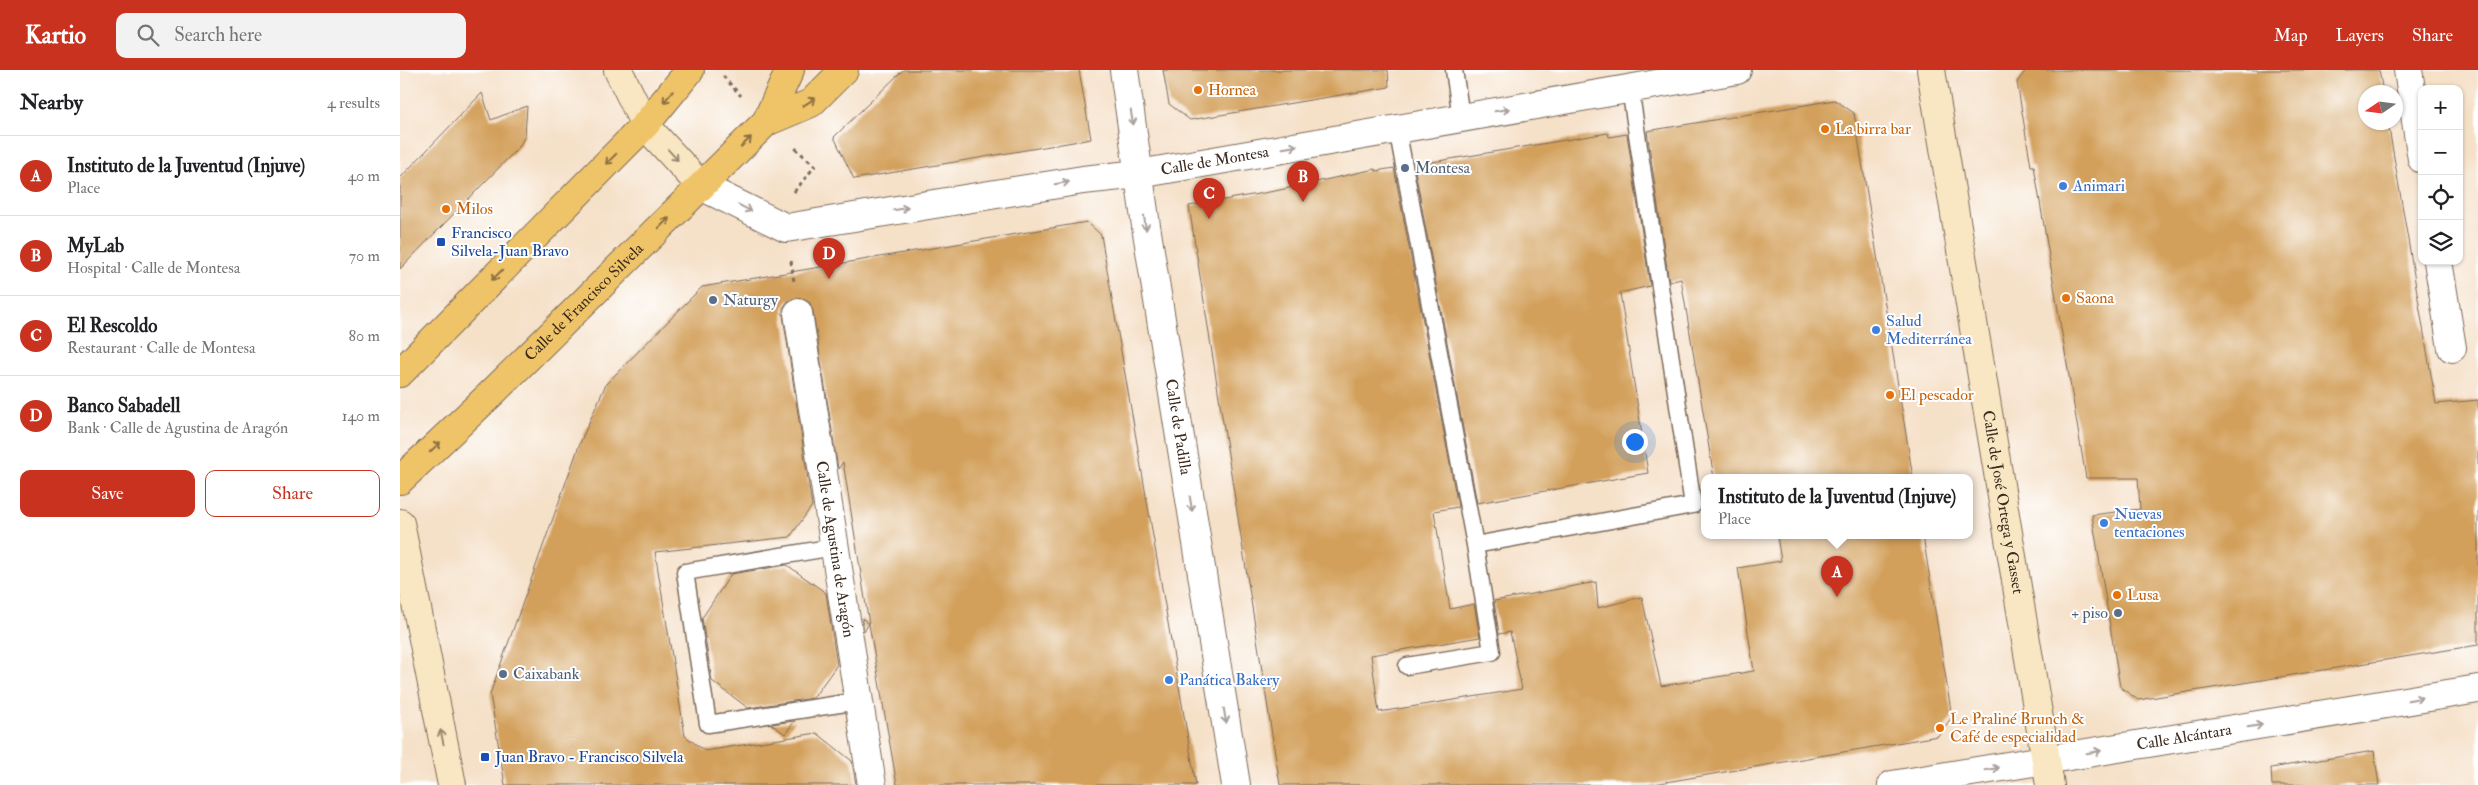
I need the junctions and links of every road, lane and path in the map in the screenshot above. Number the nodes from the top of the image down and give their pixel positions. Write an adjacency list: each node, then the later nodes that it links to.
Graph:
1 (618, 70): 13 (street)
2 (690, 70): 13 (main road, one-way to 13)
3 (790, 70): 12 (main road, Calle de Francisco Silvela)
4 (844, 70): 12 (main road, Calle de Francisco Silvela, one-way to 4)
5 (1124, 70): 16 (street, Calle de Padilla, one-way to 16)
6 (1454, 70): 11 (lane)
7 (1736, 70): 10 (street, Calle de Montesa)
8 (1931, 70): 30 (street, Calle de José Ortega y Gasset)
9 (2408, 70): 15 (street)
10 (1630, 88): 11 (street, Calle de Montesa, one-way to 10); 25 (lane)
11 (1461, 117): 14 (street, Calle de Montesa)
12 (766, 122): 17 (main road, Calle de Francisco Silvela, one-way to 12)
13 (645, 125): 17 (street, one-way to 17); 22 (main road, one-way to 22)
14 (1397, 128): 16 (street, Calle de Montesa, one-way to 14); 25 (lane)
15 (2418, 133)
16 (1139, 174): 18 (street, Calle de Montesa, one-way to 16); 33 (street, Calle de Padilla, one-way to 33)
17 (701, 186): 18 (street, one-way to 18); 23 (main road, Calle de Francisco Silvela, one-way to 17)
18 (786, 228): 20 (path)
19 (2439, 265): 21 (street)
20 (798, 313): 26 (street, Calle de Agustina de Aragón)
21 (2452, 348)
22 (400, 373)
23 (400, 480)
24 (400, 523): 31 (street, one-way to 24)
25 (1474, 545): 27 (lane)
26 (834, 547): 29 (street, Calle de Agustina de Aragón); 29 (lane)
27 (1406, 666)
28 (2478, 689): 30 (street, Calle Alcántara, one-way to 28)
29 (859, 701): 32 (street, Calle de Agustina de Aragón)
30 (2048, 772): 34 (street, Calle Alcántara, one-way to 30)
31 (452, 785)
32 (872, 785)
33 (1236, 785)
34 (1892, 785)

